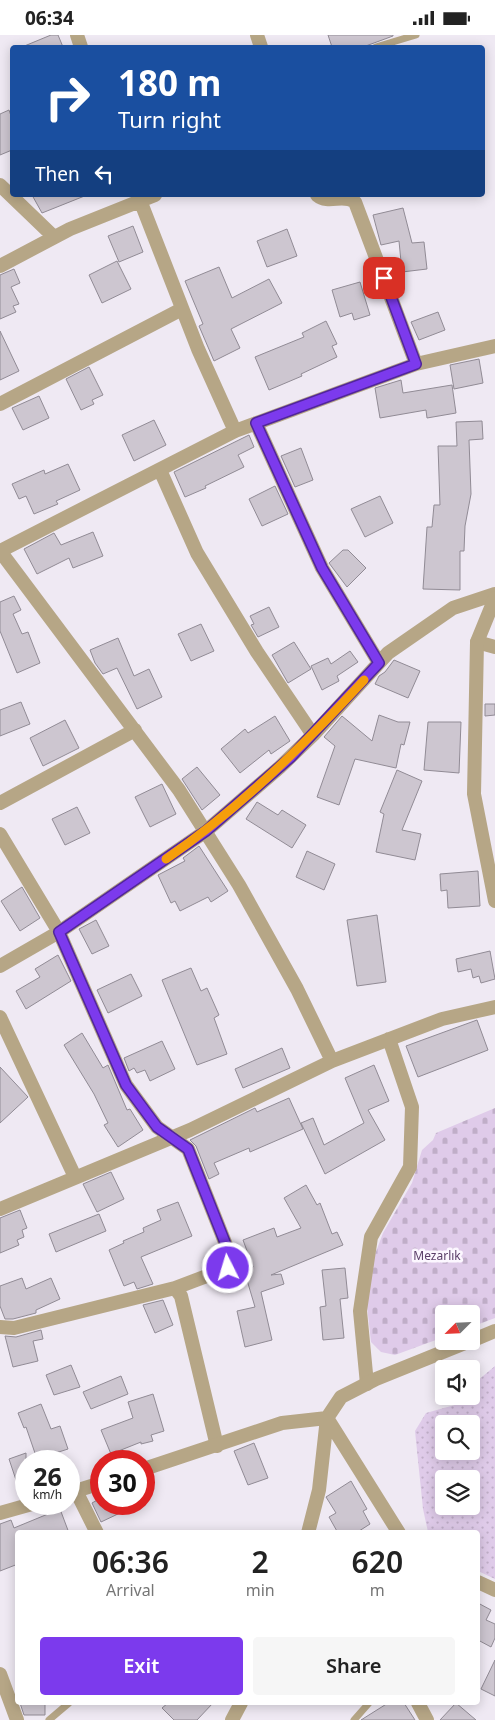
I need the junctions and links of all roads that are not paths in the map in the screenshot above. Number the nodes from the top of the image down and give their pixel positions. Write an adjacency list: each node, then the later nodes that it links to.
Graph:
1 (416, 35): 2 (lane)
2 (383, 45)
3 (0, 185): 4 (street)
4 (10, 195)
5 (12, 197): 9 (street)
6 (320, 197): 7 (street)
7 (350, 197): 13 (street)
8 (139, 198): 9 (street); 11 (street)
9 (54, 237): 10 (street)
10 (0, 266)
11 (182, 309): 14 (street); 16 (street)
12 (495, 346): 13 (street)
13 (416, 364): 15 (street)
14 (0, 404)
15 (256, 423): 16 (street); 23 (street)
16 (236, 431): 17 (street)
17 (160, 470): 18 (street); 25 (street)
18 (0, 551): 24 (street)
19 (495, 594): 23 (street)
20 (495, 598): 21 (street)
21 (477, 642): 22 (street); 29 (street)
22 (495, 647)
23 (379, 663): 25 (street)
24 (135, 730): 26 (street); 27 (street)
25 (313, 735): 27 (street)
26 (0, 803)
27 (206, 831): 30 (street); 35 (street)
28 (0, 834): 30 (street)
29 (495, 901)
30 (59, 932): 31 (street); 36 (street)
31 (0, 966)
32 (495, 1007): 34 (street)
33 (0, 1017): 37 (street)
34 (389, 1039): 35 (street); 44 (street)
35 (332, 1061): 36 (street)
36 (172, 1137): 37 (street); 39 (street)
37 (75, 1177): 38 (street)
38 (0, 1209)
39 (175, 1288): 40 (street); 46 (street)
40 (0, 1327)
41 (495, 1331): 42 (street)
42 (480, 1337)
43 (448, 1350): 44 (street)
44 (367, 1384): 45 (street)
45 (327, 1418): 46 (street); 52 (street); 53 (street)
46 (218, 1446): 47 (street)
47 (155, 1466)
48 (80, 1505): 51 (street)
49 (15, 1509): 50 (street)
50 (0, 1513)
51 (95, 1530)
52 (309, 1530)
53 (396, 1530)
54 (480, 1583): 55 (street)
55 (495, 1590)
56 (0, 1674): 61 (street)
57 (67, 1705): 62 (lane)
58 (240, 1705): 63 (street)
59 (367, 1705): 64 (lane)
60 (419, 1705): 65 (street)
61 (17, 1720)
62 (49, 1720)
63 (232, 1720)
64 (354, 1720)
65 (427, 1720)

